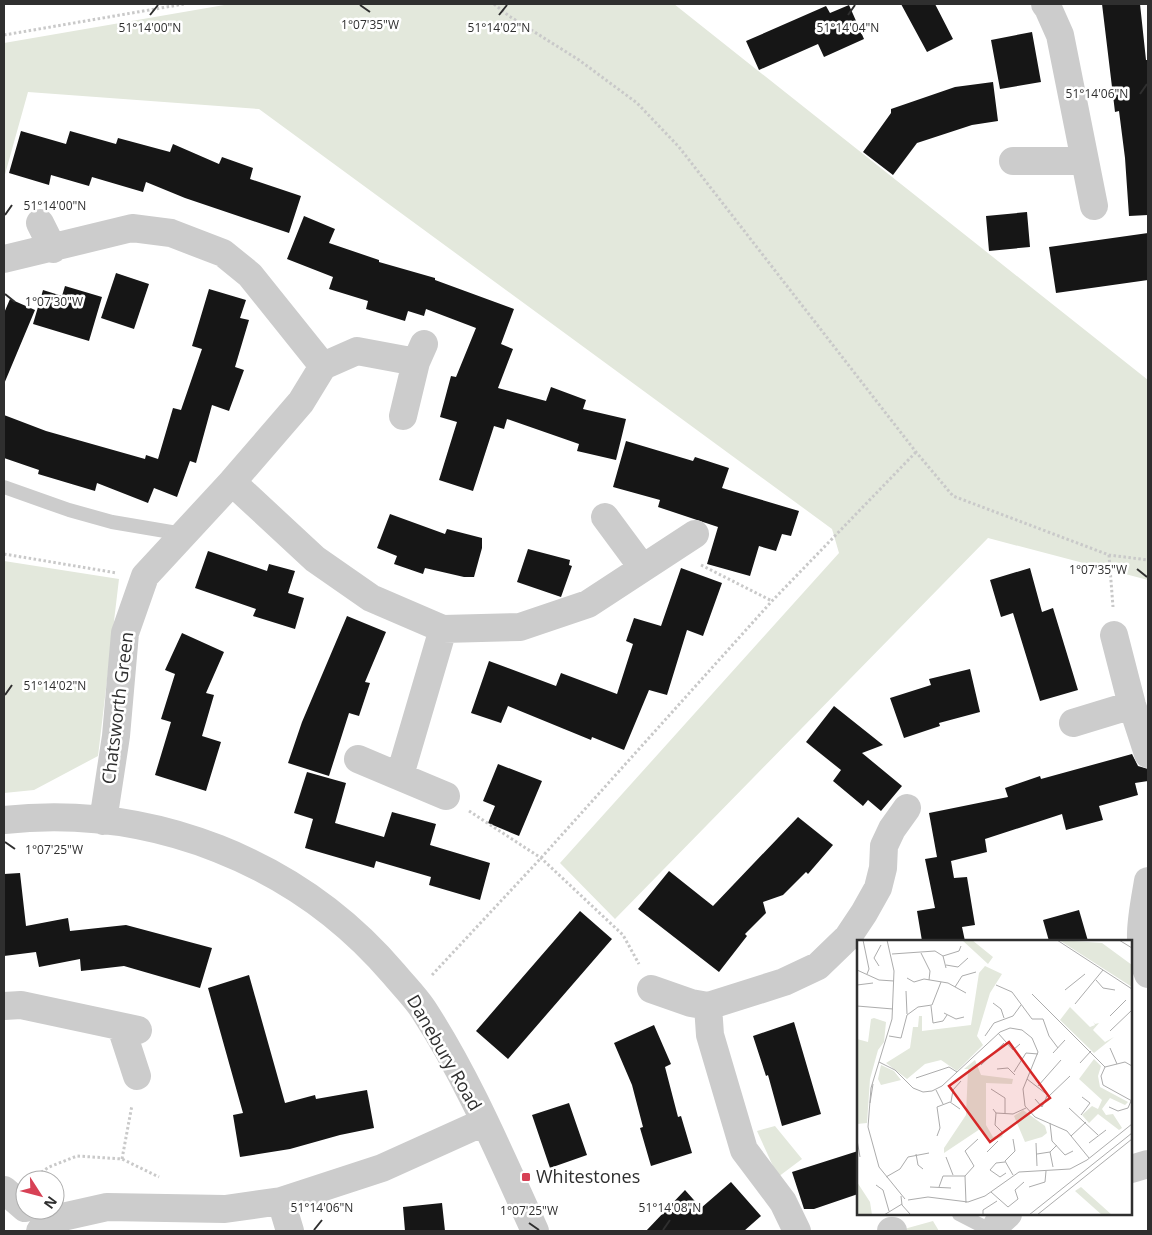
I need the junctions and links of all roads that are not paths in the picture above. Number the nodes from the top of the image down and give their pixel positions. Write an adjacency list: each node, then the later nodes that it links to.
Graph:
1 (1044, 4): 3 (street)
2 (1014, 161): 3 (street)
3 (1084, 161): 4 (street)
4 (1094, 206)
5 (40, 224): 6 (street)
6 (53, 249): 7 (street); 8 (street)
7 (4, 259)
8 (323, 366): 9 (street); 10 (street, Chatsworth Green)
9 (403, 416)
10 (232, 482): 13 (street, Chatsworth Green); 16 (street)
11 (4, 487): 13 (lane)
12 (606, 517): 15 (street)
13 (183, 534): 26 (street, Chatsworth Green)
14 (688, 539): 15 (street)
15 (642, 567): 16 (street)
16 (443, 629): 22 (street)
17 (1114, 635): 18 (street)
18 (1132, 706): 19 (street); 20 (street)
19 (1073, 723)
20 (1148, 754)
21 (358, 759): 22 (street)
22 (400, 775): 23 (street)
23 (446, 796)
24 (907, 808): 28 (street)
25 (4, 820): 26 (street, Danebury Road)
26 (103, 821): 34 (street, Danebury Road)
27 (1148, 881): 29 (street)
28 (853, 941): 32 (street)
29 (1148, 974)
30 (651, 989): 32 (street)
31 (4, 1006): 33 (street)
32 (708, 1006): 45 (street)
33 (137, 1076)
34 (484, 1122): 39 (street); 44 (street, Danebury Road)
35 (1148, 1164): 36 (street)
36 (1132, 1169)
37 (4, 1190): 38 (street)
38 (15, 1199)
39 (281, 1201): 40 (street); 43 (street)
40 (65, 1213)
41 (961, 1215): 46 (lane)
42 (1007, 1215): 46 (street)
43 (290, 1231)
44 (535, 1231)
45 (797, 1231)
46 (993, 1231)

